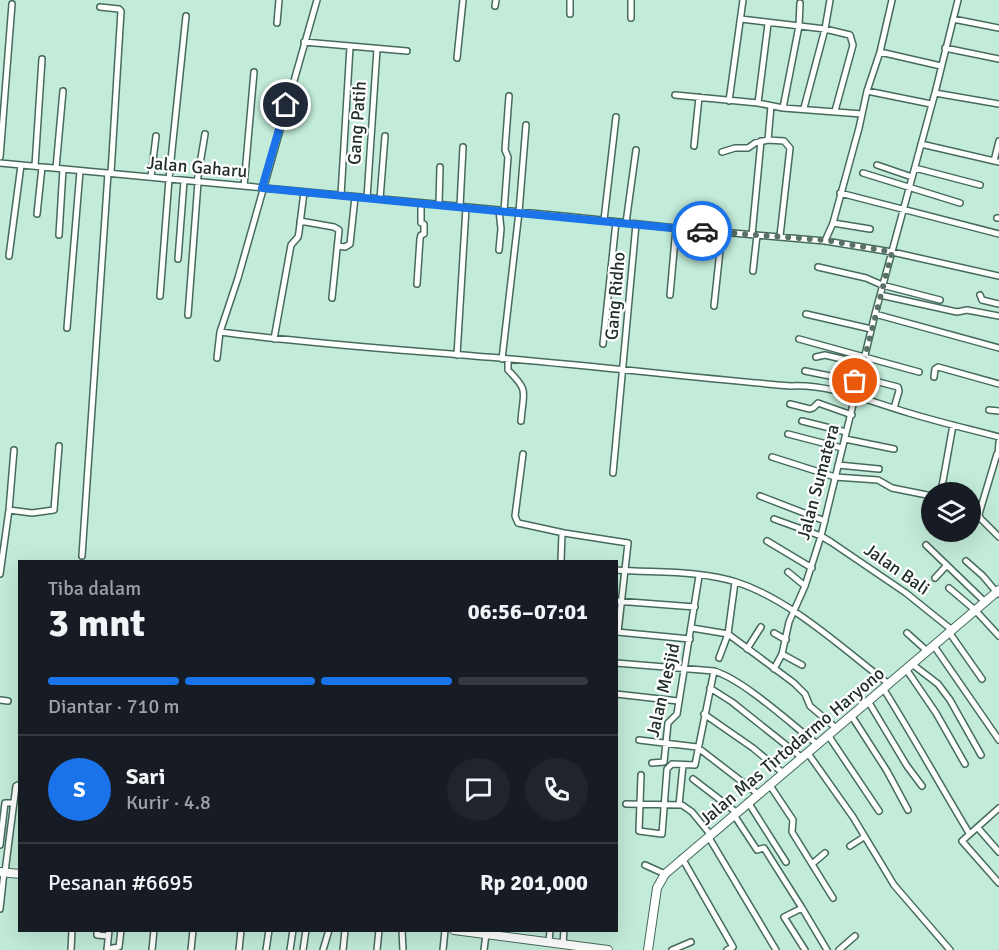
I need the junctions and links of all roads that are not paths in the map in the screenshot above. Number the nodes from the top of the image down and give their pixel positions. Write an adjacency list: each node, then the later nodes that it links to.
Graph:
1 (279, 0): 18 (street)
2 (316, 0): 23 (street)
3 (463, 0): 29 (street)
4 (570, 0): 13 (street)
5 (631, 0): 15 (street)
6 (743, 0): 17 (street)
7 (830, 0): 22 (street)
8 (892, 0): 28 (street)
9 (958, 0): 16 (street, Jalan Sumatera)
10 (800, 3): 20 (street)
11 (12, 4): 61 (street)
12 (100, 7): 72 (street)
13 (570, 14)
14 (186, 16): 76 (street)
15 (630, 18)
16 (953, 19): 21 (street); 25 (street, Jalan Sumatera)
17 (741, 20): 19 (street); 40 (street)
18 (277, 23)
19 (768, 24): 20 (street); 41 (street)
20 (798, 26): 22 (street); 45 (street)
21 (999, 28)
22 (825, 30): 46 (street); 47 (street)
23 (304, 42): 24 (street); 81 (street)
24 (350, 47): 26 (street); 85 (street)
25 (945, 48): 31 (street); 32 (street, Jalan Sumatera)
26 (377, 49): 27 (street); 87 (street, Gang Patih)
27 (407, 51)
28 (880, 52): 32 (street); 35 (street)
29 (457, 58)
30 (42, 59): 66 (street)
31 (999, 59)
32 (941, 66): 36 (street, Jalan Sumatera)
33 (254, 72): 80 (street)
34 (63, 91): 70 (street)
35 (867, 91): 42 (street); 48 (street)
36 (935, 93): 42 (street, Jalan Sumatera); 43 (street)
37 (675, 95): 39 (street)
38 (509, 96): 94 (street)
39 (699, 97): 40 (street); 57 (street)
40 (729, 101): 41 (street)
41 (758, 103): 44 (street)
42 (931, 104): 56 (street, Jalan Sumatera)
43 (999, 104)
44 (771, 106): 45 (street); 54 (street)
45 (783, 108): 46 (street)
46 (804, 108): 47 (street)
47 (835, 111): 48 (street)
48 (861, 114): 84 (street)
49 (616, 117): 97 (street)
50 (526, 125): 95 (street)
51 (205, 134): 78 (street)
52 (156, 136): 74 (street)
53 (385, 136): 88 (street)
54 (764, 140): 60 (street); 108 (street); 109 (street)
55 (999, 141): 62 (street)
56 (921, 144): 62 (street); 69 (street, Jalan Sumatera)
57 (694, 146)
58 (463, 147): 92 (street)
59 (636, 150): 100 (street)
60 (722, 152)
61 (0, 157)
62 (996, 162)
63 (0, 163): 64 (street, Jalan Gaharu)
64 (21, 165): 66 (street, Jalan Gaharu); 114 (street)
65 (877, 165): 75 (street)
66 (35, 166): 67 (street, Jalan Gaharu)
67 (42, 167): 70 (street, Jalan Gaharu); 96 (street)
68 (440, 167): 91 (street)
69 (915, 168): 75 (street, Jalan Sumatera); 79 (street)
70 (60, 169): 71 (street, Jalan Gaharu); 107 (street)
71 (80, 171): 72 (street, Jalan Gaharu); 133 (street)
72 (109, 173): 74 (street, Jalan Gaharu); 188 (street)
73 (863, 173): 82 (street)
74 (151, 177): 76 (street, Jalan Gaharu)
75 (912, 177): 82 (street, Jalan Sumatera)
76 (169, 179): 77 (street, Jalan Gaharu); 123 (street)
77 (184, 181): 78 (street, Jalan Gaharu); 115 (street)
78 (198, 182): 80 (street, Jalan Gaharu); 131 (street)
79 (980, 185)
80 (244, 186): 81 (street, Jalan Gaharu)
81 (262, 188): 83 (street, Jalan Gaharu); 135 (street)
82 (909, 188): 89 (street); 93 (street, Jalan Sumatera)
83 (304, 192): 85 (street, Jalan Gaharu); 98 (street)
84 (840, 193): 93 (street); 101 (street)
85 (341, 195): 86 (street, Jalan Gaharu)
86 (355, 197): 87 (street, Jalan Gaharu); 111 (street)
87 (367, 198): 88 (street, Jalan Gaharu)
88 (380, 200): 90 (street, Jalan Gaharu)
89 (960, 203)
90 (421, 204): 91 (street, Jalan Gaharu); 119 (street)
91 (439, 204): 92 (street, Jalan Gaharu)
92 (463, 207): 94 (street, Jalan Gaharu); 140 (street)
93 (903, 208): 106 (street); 113 (street, Jalan Sumatera)
94 (501, 211): 95 (street, Jalan Gaharu); 112 (street)
95 (519, 212): 97 (street, Jalan Gaharu); 144 (street)
96 (37, 214)
97 (603, 220): 99 (street, Jalan Gaharu)
98 (300, 221): 111 (street); 136 (street)
99 (616, 222): 100 (street, Jalan Gaharu); 138 (street)
100 (626, 223): 102 (street, Jalan Gaharu)
101 (833, 223): 104 (street); 110 (street)
102 (636, 224): 103 (street, Jalan Gaharu); 146 (street, Gang Ridho)
103 (676, 228): 105 (street, Jalan Gaharu); 121 (street)
104 (870, 229)
105 (722, 232): 108 (street, Jalan Gaharu); 128 (street)
106 (999, 234)
107 (59, 235)
108 (755, 235): 109 (street, Jalan Gaharu); 117 (street)
109 (780, 236): 110 (street, Jalan Gaharu)
110 (825, 240): 113 (street, Jalan Gaharu)
111 (338, 246): 125 (street)
112 (499, 250)
113 (892, 252): 118 (street, Jalan Gaharu); 120 (street, Jalan Sumatera)
114 (9, 256)
115 (178, 259)
116 (818, 267): 120 (street)
117 (753, 271)
118 (999, 276)
119 (417, 284)
120 (882, 285): 122 (street, Jalan Sumatera); 126 (street)
121 (670, 295)
122 (880, 295): 130 (street, Jalan Sumatera); 132 (street)
123 (160, 296)
124 (980, 296): 127 (street)
125 (332, 298)
126 (940, 300)
127 (999, 304)
128 (714, 306)
129 (806, 314): 134 (street)
130 (875, 314): 134 (street, Jalan Sumatera); 139 (street)
131 (188, 315)
132 (999, 316)
133 (67, 328)
134 (871, 329): 141 (street, Jalan Sumatera)
135 (220, 332): 136 (street); 143 (street)
136 (274, 339): 140 (street)
137 (800, 339): 141 (street)
138 (603, 344)
139 (999, 348)
140 (457, 355): 144 (street)
141 (865, 356): 145 (street, Jalan Sumatera); 148 (street)
142 (816, 357): 145 (street)
143 (217, 358)
144 (505, 359): 146 (street); 158 (street)
145 (863, 364): 150 (street, Jalan Sumatera)
146 (624, 370): 152 (street); 175 (street, Gang Ridho)
147 (805, 371): 150 (street)
148 (919, 372)
149 (934, 377): 151 (street)
150 (859, 379): 152 (street, Jalan Sumatera); 154 (street)
151 (999, 384)
152 (856, 397): 154 (street); 157 (street, Jalan Sumatera)
153 (790, 404): 157 (street)
154 (894, 408): 160 (street)
155 (989, 410): 156 (street)
156 (999, 411)
157 (852, 415): 161 (street, Jalan Sumatera)
158 (521, 421)
159 (802, 421): 161 (street)
160 (953, 425): 163 (street); 177 (street)
161 (846, 432): 164 (street, Jalan Sumatera)
162 (788, 434): 167 (street)
163 (999, 437)
164 (845, 440): 167 (street, Jalan Sumatera); 168 (street)
165 (999, 442): 171 (street)
166 (59, 446): 180 (street)
167 (842, 448): 173 (street, Jalan Sumatera)
168 (894, 449)
169 (14, 450): 180 (street)
170 (524, 454): 183 (street)
171 (998, 455): 185 (street)
172 (772, 457): 176 (street)
173 (838, 465): 174 (street); 176 (street, Jalan Sumatera)
174 (879, 469)
175 (613, 473)
176 (835, 477): 178 (street); 182 (street, Jalan Sumatera)
177 (943, 482)
178 (921, 494)
179 (760, 496): 182 (street)
180 (9, 510): 196 (street)
181 (774, 519): 184 (street, Jalan Bali)
182 (825, 521): 184 (street, Jalan Sumatera)
183 (562, 533): 189 (street); 194 (street)
184 (821, 536): 192 (street, Jalan Sumatera); 211 (street, Jalan Bali)
185 (999, 537)
186 (767, 541): 192 (street)
187 (926, 545): 191 (street)
188 (82, 556)
189 (561, 560)
190 (966, 561): 202 (street)
191 (947, 565): 198 (street); 204 (street)
192 (812, 568): 200 (street, Jalan Sumatera)
193 (618, 570): 194 (street)
194 (624, 571): 197 (street); 203 (street)
195 (788, 572): 200 (street)
196 (0, 574)
197 (699, 576): 199 (street); 205 (street, Jalan Mesjid)
198 (935, 578)
199 (735, 582): 207 (street); 215 (street)
200 (806, 586): 207 (street, Jalan Sumatera)
201 (949, 588): 206 (street)
202 (998, 592): 204 (street, Jalan Mas Tirtodarmo Haryono)
203 (619, 602): 205 (street); 208 (street)
204 (984, 602): 206 (street, Jalan Mas Tirtodarmo Haryono)
205 (695, 607): 210 (street, Jalan Mesjid)
206 (975, 610): 211 (street, Jalan Mas Tirtodarmo Haryono); 216 (street)
207 (795, 612): 218 (street, Jalan Sumatera); 230 (street)
208 (618, 617)
209 (761, 627): 220 (street)
210 (692, 628): 215 (street); 217 (street, Jalan Mesjid)
211 (951, 631): 219 (street, Jalan Mas Tirtodarmo Haryono); 229 (street, Jalan Bali)
212 (618, 632): 217 (street)
213 (774, 633): 218 (street)
214 (907, 633): 219 (street)
215 (728, 634): 220 (street); 222 (street)
216 (999, 636)
217 (690, 639): 226 (street, Jalan Mesjid)
218 (786, 640): 221 (street, Jalan Sumatera)
219 (930, 648): 225 (street, Jalan Mas Tirtodarmo Haryono); 242 (street)
220 (747, 649): 227 (street)
221 (782, 654): 224 (street); 227 (street, Jalan Sumatera)
222 (719, 658)
223 (618, 663): 226 (street)
224 (802, 665)
225 (909, 666): 230 (street, Jalan Mas Tirtodarmo Haryono); 247 (street); 249 (street)
226 (684, 668): 228 (street); 235 (street, Jalan Mesjid)
227 (774, 669): 239 (street)
228 (714, 671): 231 (street); 244 (street)
229 (982, 680)
230 (886, 686): 236 (street, Jalan Mas Tirtodarmo Haryono); 269 (street)
231 (711, 688): 237 (street); 246 (street)
232 (618, 694): 235 (street)
233 (0, 700): 234 (street)
234 (8, 701)
235 (678, 701): 243 (street, Jalan Mesjid)
236 (868, 701): 238 (street, Jalan Mas Tirtodarmo Haryono); 256 (street)
237 (704, 714): 245 (street); 251 (street)
238 (851, 715): 239 (street, Jalan Mas Tirtodarmo Haryono); 265 (street)
239 (836, 728): 240 (street, Jalan Mas Tirtodarmo Haryono)
240 (828, 735): 244 (street, Jalan Mas Tirtodarmo Haryono); 266 (street)
241 (639, 740): 243 (street)
242 (999, 740)
243 (666, 743): 245 (street); 248 (street, Jalan Mesjid)
244 (817, 744): 246 (street, Jalan Mas Tirtodarmo Haryono)
245 (697, 747): 250 (street); 257 (street)
246 (804, 755): 251 (street, Jalan Mas Tirtodarmo Haryono); 271 (street)
247 (981, 755)
248 (652, 763)
249 (965, 764)
250 (683, 765): 262 (street); 263 (street)
251 (783, 773): 254 (street, Jalan Mas Tirtodarmo Haryono)
252 (641, 775): 261 (street)
253 (693, 778): 267 (street)
254 (770, 784): 257 (street, Jalan Mas Tirtodarmo Haryono); 279 (street)
255 (18, 785): 259 (street)
256 (922, 786)
257 (758, 794): 258 (street, Jalan Mas Tirtodarmo Haryono)
258 (748, 802): 267 (street, Jalan Mas Tirtodarmo Haryono); 277 (street)
259 (14, 803): 272 (street); 280 (street)
260 (626, 804): 261 (street)
261 (639, 805): 263 (street); 263 (street)
262 (679, 805): 263 (street); 270 (street)
263 (665, 806)
264 (999, 808): 268 (street)
265 (908, 810)
266 (879, 811)
267 (735, 813): 270 (street, Jalan Mas Tirtodarmo Haryono); 285 (street)
268 (978, 828): 269 (street); 274 (street)
269 (969, 833): 283 (street)
270 (709, 835): 276 (street, Jalan Mas Tirtodarmo Haryono); 325 (street)
271 (864, 837): 273 (street); 329 (street)
272 (0, 845)
273 (849, 846)
274 (999, 852)
275 (825, 853): 279 (street)
276 (682, 858): 281 (street, Jalan Mas Tirtodarmo Haryono); 309 (street)
277 (786, 862)
278 (645, 864): 281 (street)
279 (812, 864): 284 (street)
280 (3, 872): 282 (street); 286 (street)
281 (665, 873): 324 (street, Jalan Mas Tirtodarmo Haryono)
282 (18, 874)
283 (999, 883)
284 (833, 898)
285 (802, 908): 326 (street); 327 (street)
286 (0, 909)
287 (72, 932): 310 (street)
288 (121, 932): 311 (street)
289 (154, 932): 312 (street)
290 (193, 932): 313 (street)
291 (241, 932): 314 (street)
292 (269, 932): 315 (street)
293 (293, 932): 316 (street)
294 (306, 932): 317 (street)
295 (328, 932): 318 (street)
296 (345, 932): 319 (street)
297 (379, 932): 320 (street)
298 (402, 932): 307 (street)
299 (445, 932): 321 (street)
300 (108, 933): 311 (street)
301 (483, 933): 302 (street); 322 (street)
302 (502, 933): 305 (street)
303 (855, 936): 328 (street)
304 (691, 942): 308 (street)
305 (547, 945): 306 (street)
306 (566, 946): 323 (street)
307 (403, 949)
308 (676, 949)
309 (732, 949)
310 (71, 950)
311 (107, 950)
312 (152, 950)
313 (191, 950)
314 (238, 950)
315 (266, 950)
316 (290, 950)
317 (303, 950)
318 (323, 950)
319 (343, 950)
320 (377, 950)
321 (443, 950)
322 (484, 950)
323 (608, 950)
324 (648, 950)
325 (776, 950)
326 (805, 950)
327 (827, 950)
328 (840, 950)
329 (950, 950)

